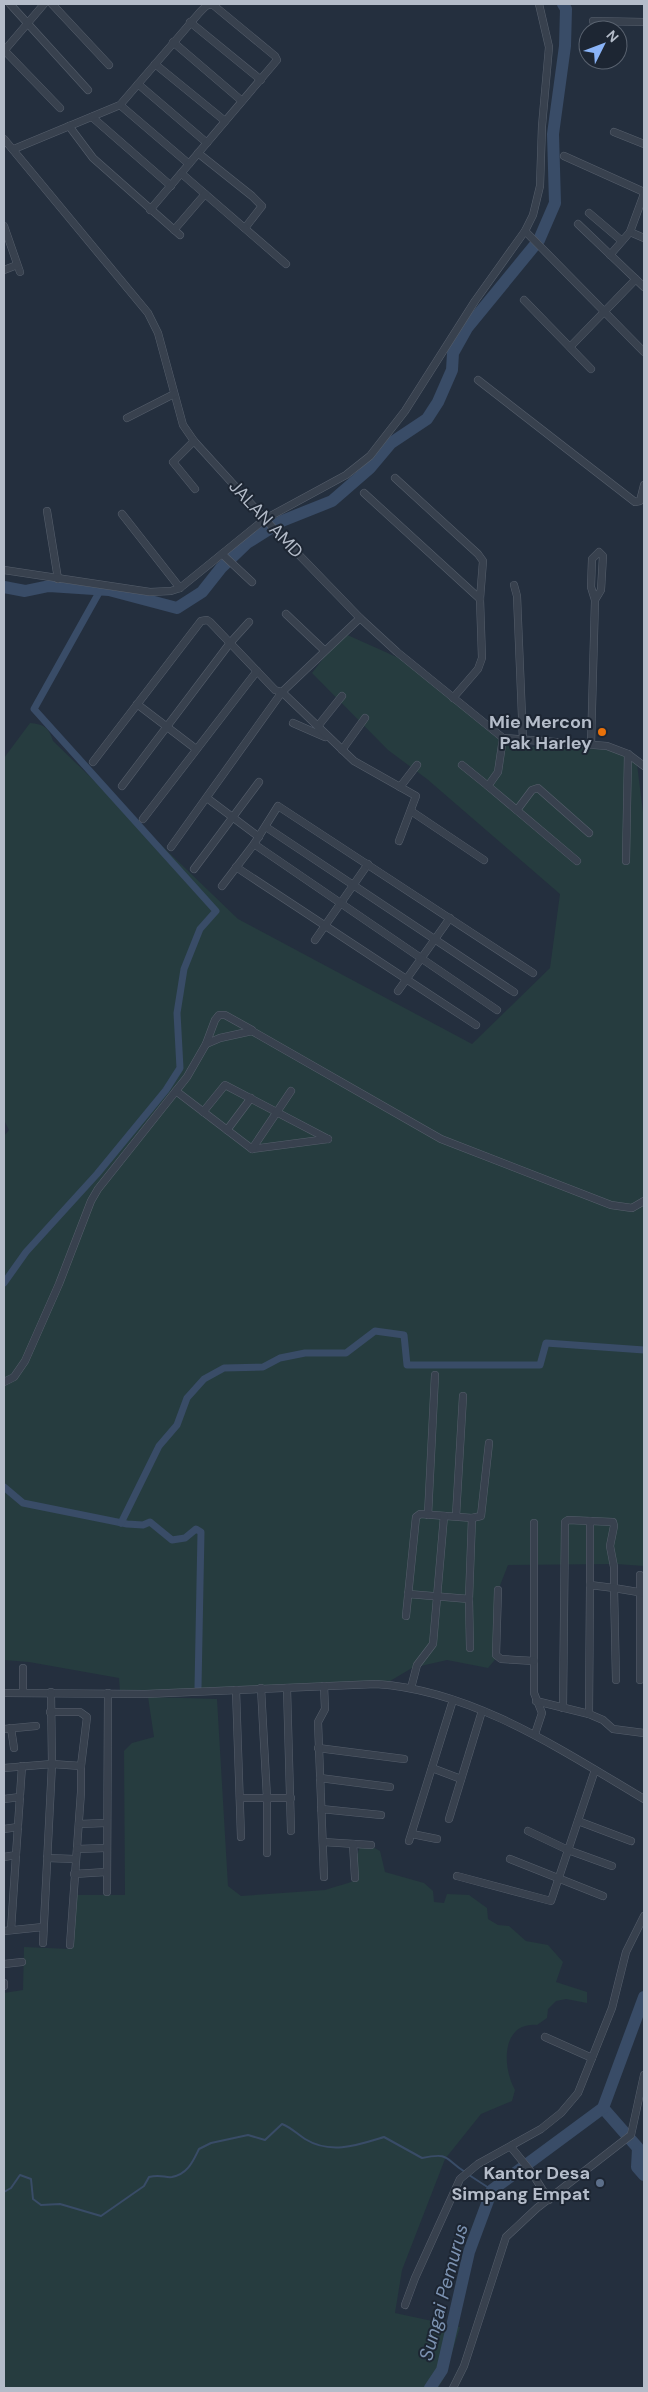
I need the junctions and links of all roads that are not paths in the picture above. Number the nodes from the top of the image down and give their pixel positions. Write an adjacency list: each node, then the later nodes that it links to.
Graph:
1 (10, 4): 5 (street)
2 (44, 4): 5 (street)
3 (52, 4): 12 (street)
4 (539, 4): 41 (street)
5 (27, 22): 10 (street); 15 (street)
6 (190, 22): 9 (street); 13 (street); 13 (street)
7 (628, 22): 8 (street)
8 (644, 22)
9 (173, 42): 11 (street); 16 (street)
10 (4, 50): 18 (street)
11 (155, 64): 14 (street); 20 (street)
12 (110, 66)
13 (262, 80): 16 (street)
14 (138, 84): 17 (street); 24 (street)
15 (88, 90)
16 (242, 101): 20 (street)
17 (120, 105): 19 (street); 29 (street)
18 (60, 108)
19 (92, 117): 21 (street); 31 (street)
20 (225, 121): 24 (street)
21 (69, 126): 26 (street); 34 (street)
22 (614, 132): 25 (street)
23 (4, 139): 26 (street, JALAN AMD)
24 (207, 143): 27 (street)
25 (644, 144)
26 (14, 150): 59 (street, JALAN AMD)
27 (198, 153): 29 (street); 38 (street)
28 (564, 156): 32 (street)
29 (189, 164): 30 (street)
30 (182, 174): 31 (street); 33 (street)
31 (171, 186): 34 (street)
32 (644, 193): 40 (street)
33 (205, 194): 38 (street); 39 (street)
34 (150, 210): 39 (street)
35 (589, 214): 45 (street)
36 (578, 224): 46 (street)
37 (4, 226): 44 (street)
38 (245, 228): 47 (street)
39 (174, 230): 42 (street)
40 (630, 232): 43 (street); 45 (street)
41 (528, 233): 54 (street); 68 (street)
42 (180, 235)
43 (644, 238)
44 (6, 240): 48 (street)
45 (622, 241): 46 (street)
46 (610, 254): 51 (street)
47 (286, 264)
48 (17, 265): 49 (street); 50 (street)
49 (4, 270)
50 (20, 272)
51 (636, 279): 52 (street); 54 (street)
52 (644, 287)
53 (524, 300): 55 (street)
54 (604, 312): 55 (street); 56 (street)
55 (570, 347): 57 (street)
56 (644, 352)
57 (591, 369)
58 (478, 380): 63 (street)
59 (174, 394): 60 (street); 61 (street, JALAN AMD)
60 (127, 418)
61 (194, 442): 64 (street); 68 (street, JALAN AMD)
62 (395, 478): 75 (street)
63 (644, 484)
64 (195, 489)
65 (364, 493): 75 (street)
66 (47, 511): 71 (street)
67 (122, 514): 74 (street)
68 (267, 521): 69 (street); 78 (street, JALAN AMD)
69 (227, 559): 72 (street); 74 (street)
70 (4, 570): 71 (street)
71 (58, 579): 74 (street)
72 (252, 582)
73 (514, 585): 93 (street)
74 (180, 588)
75 (480, 599): 85 (street)
76 (595, 600): 76 (street); 94 (street)
77 (286, 614): 81 (street)
78 (360, 618): 81 (street); 85 (street, JALAN AMD)
79 (249, 622): 80 (street)
80 (230, 643): 82 (street); 86 (street); 90 (street)
81 (324, 650): 83 (street)
82 (257, 671): 83 (street); 95 (street)
83 (282, 692): 89 (street); 106 (street)
84 (342, 696): 89 (street)
85 (453, 698): 91 (street, JALAN AMD)
86 (137, 704): 90 (street); 98 (street)
87 (365, 718): 96 (street)
88 (293, 723): 92 (street)
89 (318, 726): 92 (street)
90 (166, 728): 95 (street); 103 (street)
91 (503, 738): 93 (street); 104 (street)
92 (330, 739): 96 (street)
93 (523, 741): 94 (street)
94 (591, 745): 97 (street)
95 (196, 749): 110 (street)
96 (342, 750): 105 (street)
97 (628, 754): 101 (street); 119 (street)
98 (93, 762)
99 (418, 765): 105 (street)
100 (462, 766): 104 (street)
101 (644, 766)
102 (260, 782): 109 (street)
103 (122, 786)
104 (488, 786): 107 (street)
105 (400, 787): 108 (street)
106 (207, 798): 109 (street); 116 (street)
107 (517, 810): 112 (street); 118 (street)
108 (411, 812): 114 (street); 117 (street)
109 (233, 818): 113 (street); 122 (street)
110 (143, 819)
111 (266, 827): 113 (street); 120 (street); 123 (street)
112 (589, 833)
113 (258, 837): 115 (street)
114 (399, 841)
115 (254, 844): 121 (street); 125 (street)
116 (172, 847)
117 (484, 860)
118 (577, 861)
119 (626, 861)
120 (368, 864): 123 (street); 126 (street)
121 (236, 867): 124 (street); 127 (street)
122 (194, 869)
123 (354, 885): 125 (street); 128 (street)
124 (222, 886)
125 (341, 903): 127 (street); 130 (street)
126 (450, 918): 128 (street); 131 (street)
127 (324, 927): 129 (street); 132 (street)
128 (435, 938): 130 (street); 134 (street)
129 (315, 940)
130 (421, 957): 132 (street); 135 (street)
131 (533, 973)
132 (406, 980): 133 (street); 136 (street)
133 (398, 991)
134 (514, 992)
135 (497, 1010)
136 (476, 1025)
137 (252, 1030): 138 (street); 138 (street); 146 (street)
138 (206, 1044): 139 (street)
139 (176, 1091): 142 (street); 148 (street)
140 (291, 1091): 143 (street)
141 (250, 1098): 142 (street); 143 (street); 144 (street)
142 (204, 1112): 144 (street)
143 (276, 1112): 145 (street); 145 (street)
144 (227, 1130): 145 (street)
145 (252, 1149)
146 (644, 1201)
147 (435, 1375): 151 (street)
148 (4, 1382)
149 (464, 1396): 153 (street)
150 (489, 1443): 154 (street)
151 (428, 1514): 152 (street); 162 (street)
152 (444, 1516): 153 (street); 163 (street)
153 (456, 1516): 154 (street)
154 (472, 1518): 164 (street)
155 (590, 1521): 158 (street); 159 (street); 182 (street)
156 (534, 1523): 167 (street)
157 (640, 1575): 161 (street)
158 (590, 1585): 159 (street); 185 (street)
159 (614, 1588): 161 (street); 169 (street)
160 (498, 1590): 167 (street)
161 (642, 1593): 170 (street)
162 (408, 1594): 163 (street); 165 (street)
163 (437, 1598): 164 (street); 174 (street)
164 (469, 1599): 166 (street)
165 (406, 1616)
166 (470, 1648)
167 (534, 1661): 181 (street)
168 (23, 1668): 176 (street)
169 (616, 1680)
170 (640, 1680)
171 (324, 1686): 173 (street); 174 (street); 191 (street)
172 (261, 1688): 173 (street); 175 (street); 204 (street)
173 (287, 1688): 205 (street)
174 (411, 1688): 180 (street)
175 (236, 1690): 179 (street); 203 (street)
176 (23, 1692): 177 (street); 178 (street)
177 (51, 1692): 179 (street); 184 (street)
178 (4, 1693)
179 (108, 1694): 212 (street)
180 (453, 1700): 183 (street); 197 (street)
181 (536, 1701): 182 (street); 189 (street)
182 (563, 1708): 185 (street)
183 (482, 1711): 189 (street); 200 (street)
184 (50, 1712): 193 (street); 195 (street)
185 (589, 1714): 188 (street)
186 (36, 1726): 187 (street)
187 (7, 1728): 190 (street)
188 (644, 1733)
189 (536, 1734): 198 (street)
190 (14, 1748)
191 (318, 1748): 192 (street); 199 (street)
192 (404, 1759)
193 (52, 1764): 194 (street); 195 (street); 230 (street)
194 (22, 1766): 196 (street); 202 (street)
195 (81, 1766): 213 (street)
196 (4, 1768)
197 (432, 1768): 200 (street); 219 (street)
198 (596, 1770): 207 (street); 211 (street)
199 (320, 1778): 201 (street); 208 (street)
200 (462, 1779): 210 (street)
201 (390, 1787)
202 (20, 1797): 206 (street); 214 (street)
203 (240, 1798): 204 (street); 218 (street)
204 (266, 1798): 205 (street); 227 (street)
205 (291, 1798): 217 (street)
206 (4, 1799)
207 (644, 1799)
208 (321, 1809): 209 (street); 221 (street)
209 (381, 1815)
210 (449, 1820)
211 (578, 1821): 220 (street); 226 (street)
212 (106, 1823): 213 (street); 224 (street)
213 (79, 1824): 225 (street)
214 (18, 1827): 215 (street); 228 (street)
215 (4, 1829)
216 (528, 1831): 226 (street)
217 (291, 1832)
218 (242, 1838)
219 (437, 1839)
220 (630, 1841)
221 (323, 1842): 222 (street); 237 (street)
222 (354, 1844): 223 (street); 238 (street)
223 (371, 1845)
224 (106, 1848): 225 (street); 234 (street)
225 (77, 1849): 231 (street)
226 (568, 1850): 233 (street); 239 (street)
227 (267, 1853)
228 (16, 1855): 229 (street); 244 (street)
229 (4, 1857)
230 (47, 1858): 231 (street); 243 (street)
231 (75, 1859): 235 (street)
232 (510, 1859): 239 (street)
233 (612, 1866)
234 (106, 1872): 235 (street); 240 (street)
235 (74, 1874): 246 (street)
236 (457, 1876): 239 (street)
237 (324, 1877)
238 (355, 1878)
239 (558, 1880): 241 (street)
240 (107, 1892)
241 (603, 1896)
242 (644, 1916): 250 (street)
243 (43, 1927): 244 (street); 245 (street)
244 (7, 1930)
245 (43, 1943)
246 (70, 1945)
247 (22, 1962): 248 (street)
248 (4, 1964)
249 (545, 2037): 250 (street)
250 (592, 2058): 253 (street)
251 (644, 2075): 252 (street)
252 (643, 2089): 254 (street)
253 (511, 2147): 254 (street); 255 (street)
254 (548, 2200): 256 (street)
255 (405, 2304)
256 (454, 2388)

